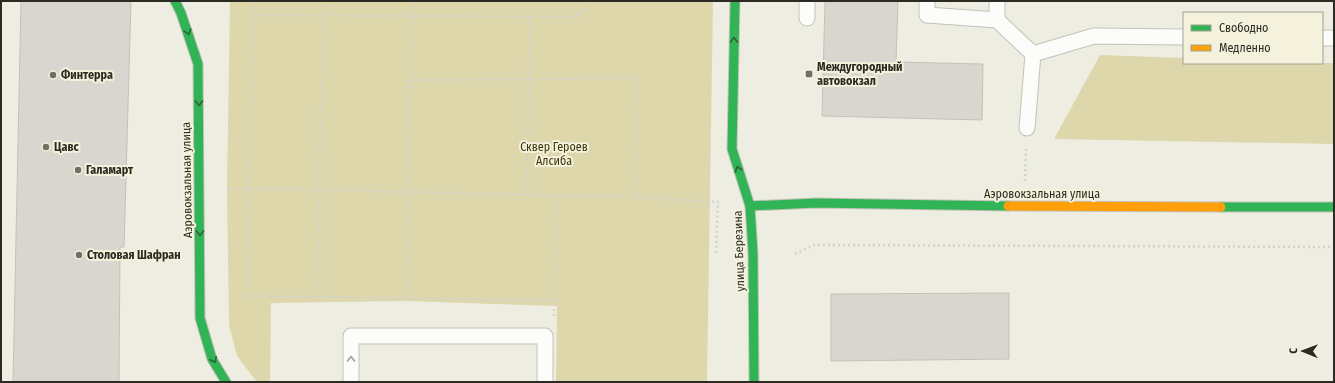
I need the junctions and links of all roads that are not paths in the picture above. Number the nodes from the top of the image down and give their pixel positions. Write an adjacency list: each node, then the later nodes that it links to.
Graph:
1 (175, 1): 15 (street, Аэровокзальная улица, one-way to 15)
2 (735, 1): 13 (street, улица Березина, one-way to 2)
3 (807, 1): 6 (lane)
4 (927, 1): 7 (lane)
5 (997, 1): 7 (lane)
6 (807, 18)
7 (997, 20): 11 (lane)
8 (1183, 37): 11 (lane)
9 (1323, 38): 10 (lane)
10 (1334, 38)
11 (1033, 54): 12 (lane)
12 (1027, 128)
13 (750, 206): 14 (street, Аэровокзальная улица); 18 (street, улица Березина)
14 (1334, 207)
15 (226, 382)
16 (351, 382): 17 (lane, one-way to 17)
17 (545, 382)
18 (754, 382)

